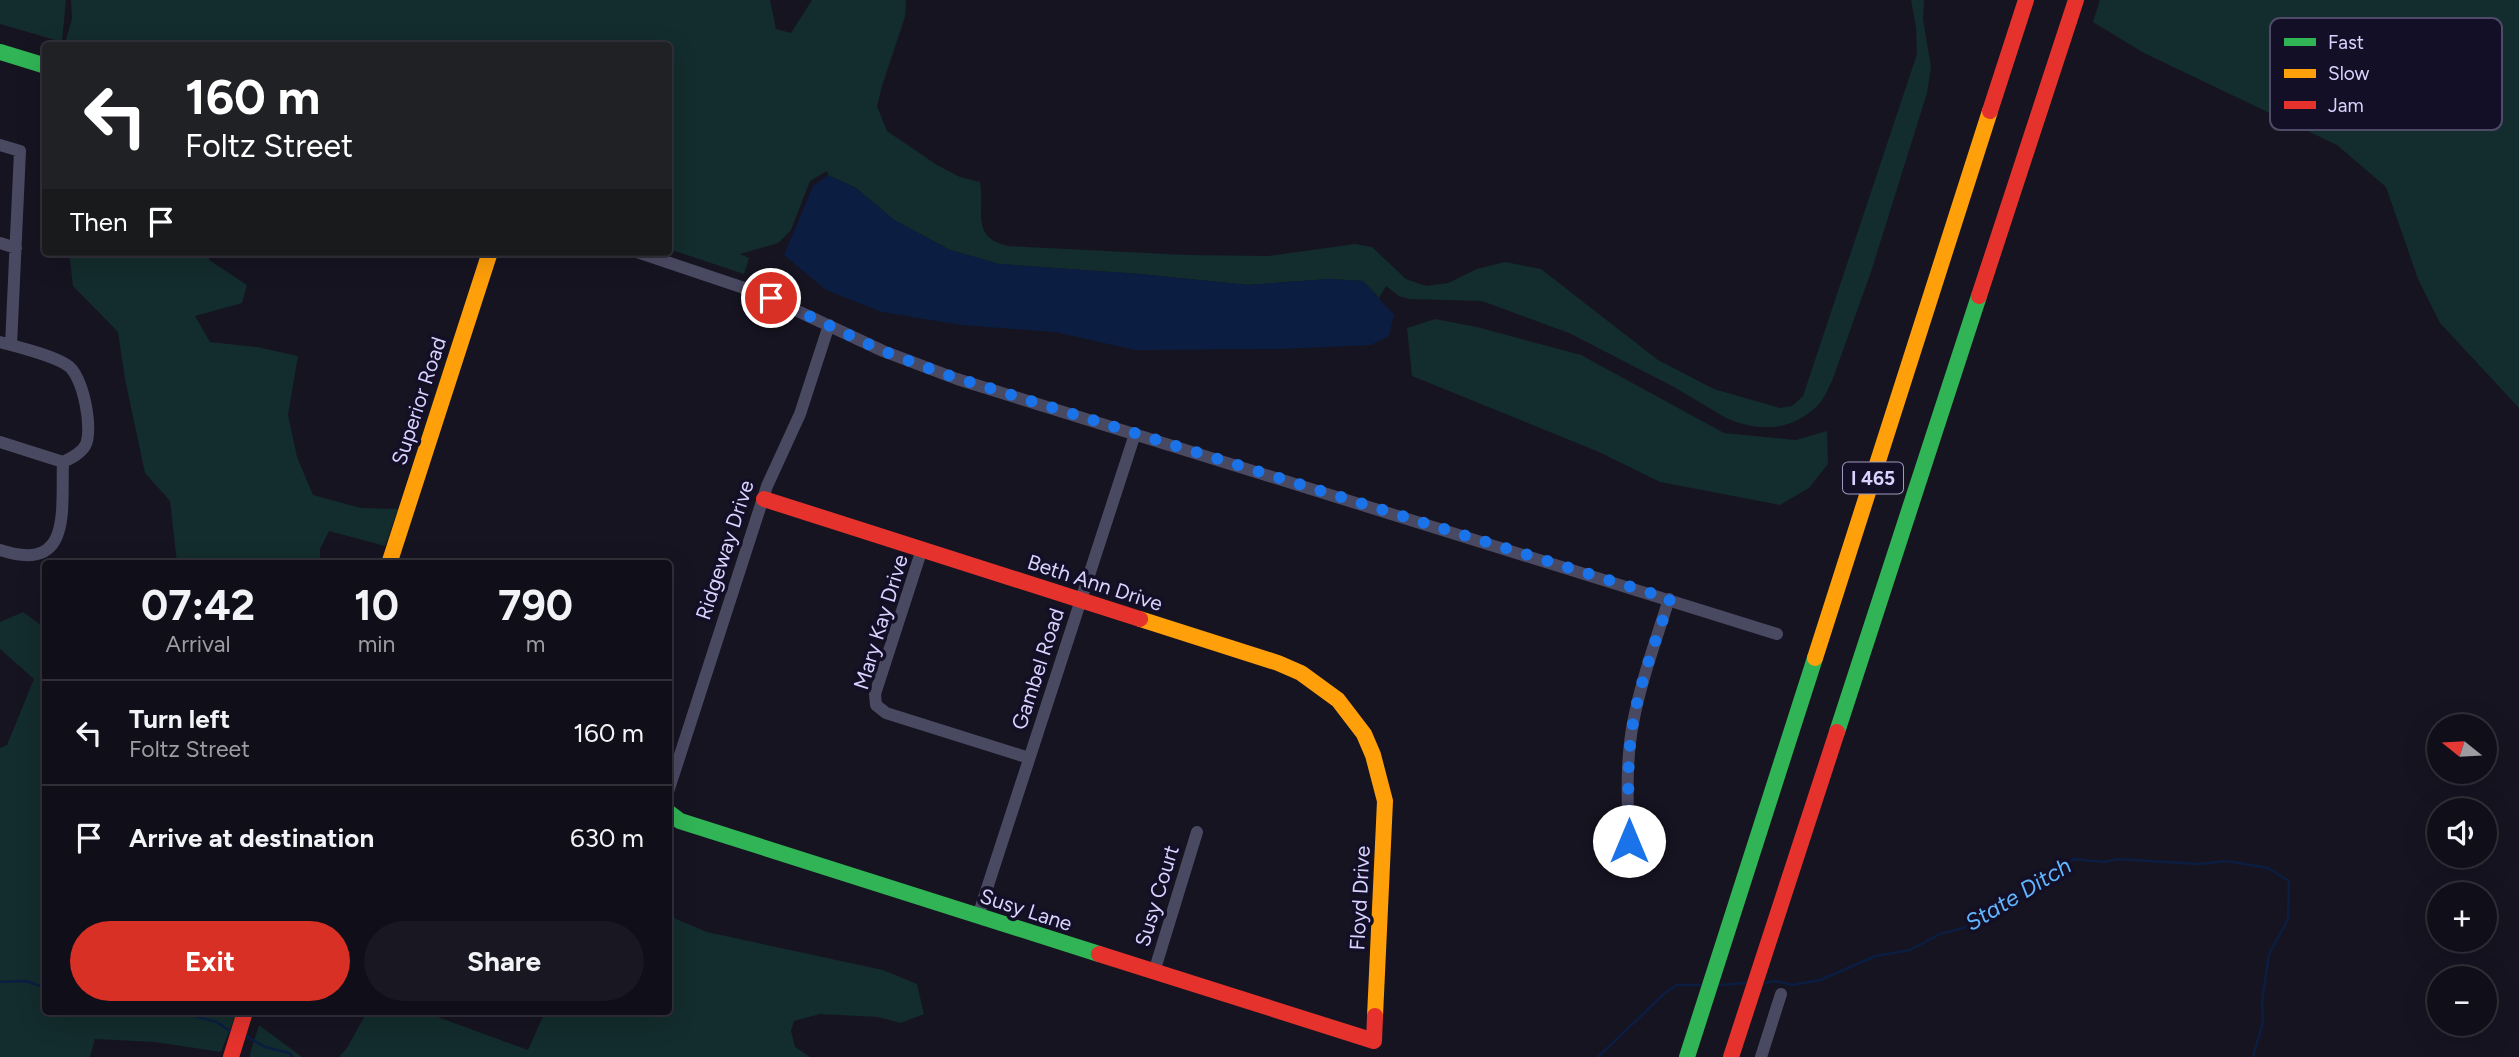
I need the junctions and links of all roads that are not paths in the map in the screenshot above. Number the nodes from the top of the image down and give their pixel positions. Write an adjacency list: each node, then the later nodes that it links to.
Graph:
1 (2026, 0): 34 (main road, I 465)
2 (2076, 0): 35 (main road, I 465)
3 (0, 52): 4 (main road)
4 (42, 65)
5 (0, 145): 7 (street)
6 (0, 243): 7 (street)
7 (16, 248): 11 (street)
8 (489, 256): 18 (main road, Superior Road)
9 (650, 256): 10 (street)
10 (829, 325): 12 (street); 15 (street, Ridgeway Drive)
11 (6, 343): 14 (street)
12 (1135, 434): 19 (street); 20 (street, Gambel Road)
13 (0, 442): 14 (street)
14 (63, 462): 17 (street)
15 (764, 499): 16 (main road, Beth Ann Drive); 24 (street, Ridgeway Drive)
16 (922, 550): 20 (main road, Beth Ann Drive); 22 (street, Mary Kay Drive)
17 (0, 551)
18 (390, 560)
19 (1670, 599): 21 (street); 27 (street)
20 (1081, 600): 22 (street, Gambel Road); 23 (main road, Beth Ann Drive)
21 (1777, 634)
22 (1029, 758): 28 (street, Gambel Road)
23 (1376, 758): 32 (main road, Floyd Drive)
24 (672, 780)
25 (672, 814): 28 (main road, Susy Lane)
26 (1197, 832): 29 (street, Susy Court)
27 (1629, 868)
28 (978, 916): 29 (main road, Susy Lane)
29 (1154, 972): 32 (main road, Susy Lane)
30 (1781, 994): 36 (street)
31 (244, 1015): 33 (main road)
32 (1374, 1041)
33 (231, 1057)
34 (1687, 1057)
35 (1731, 1057)
36 (1761, 1057)

